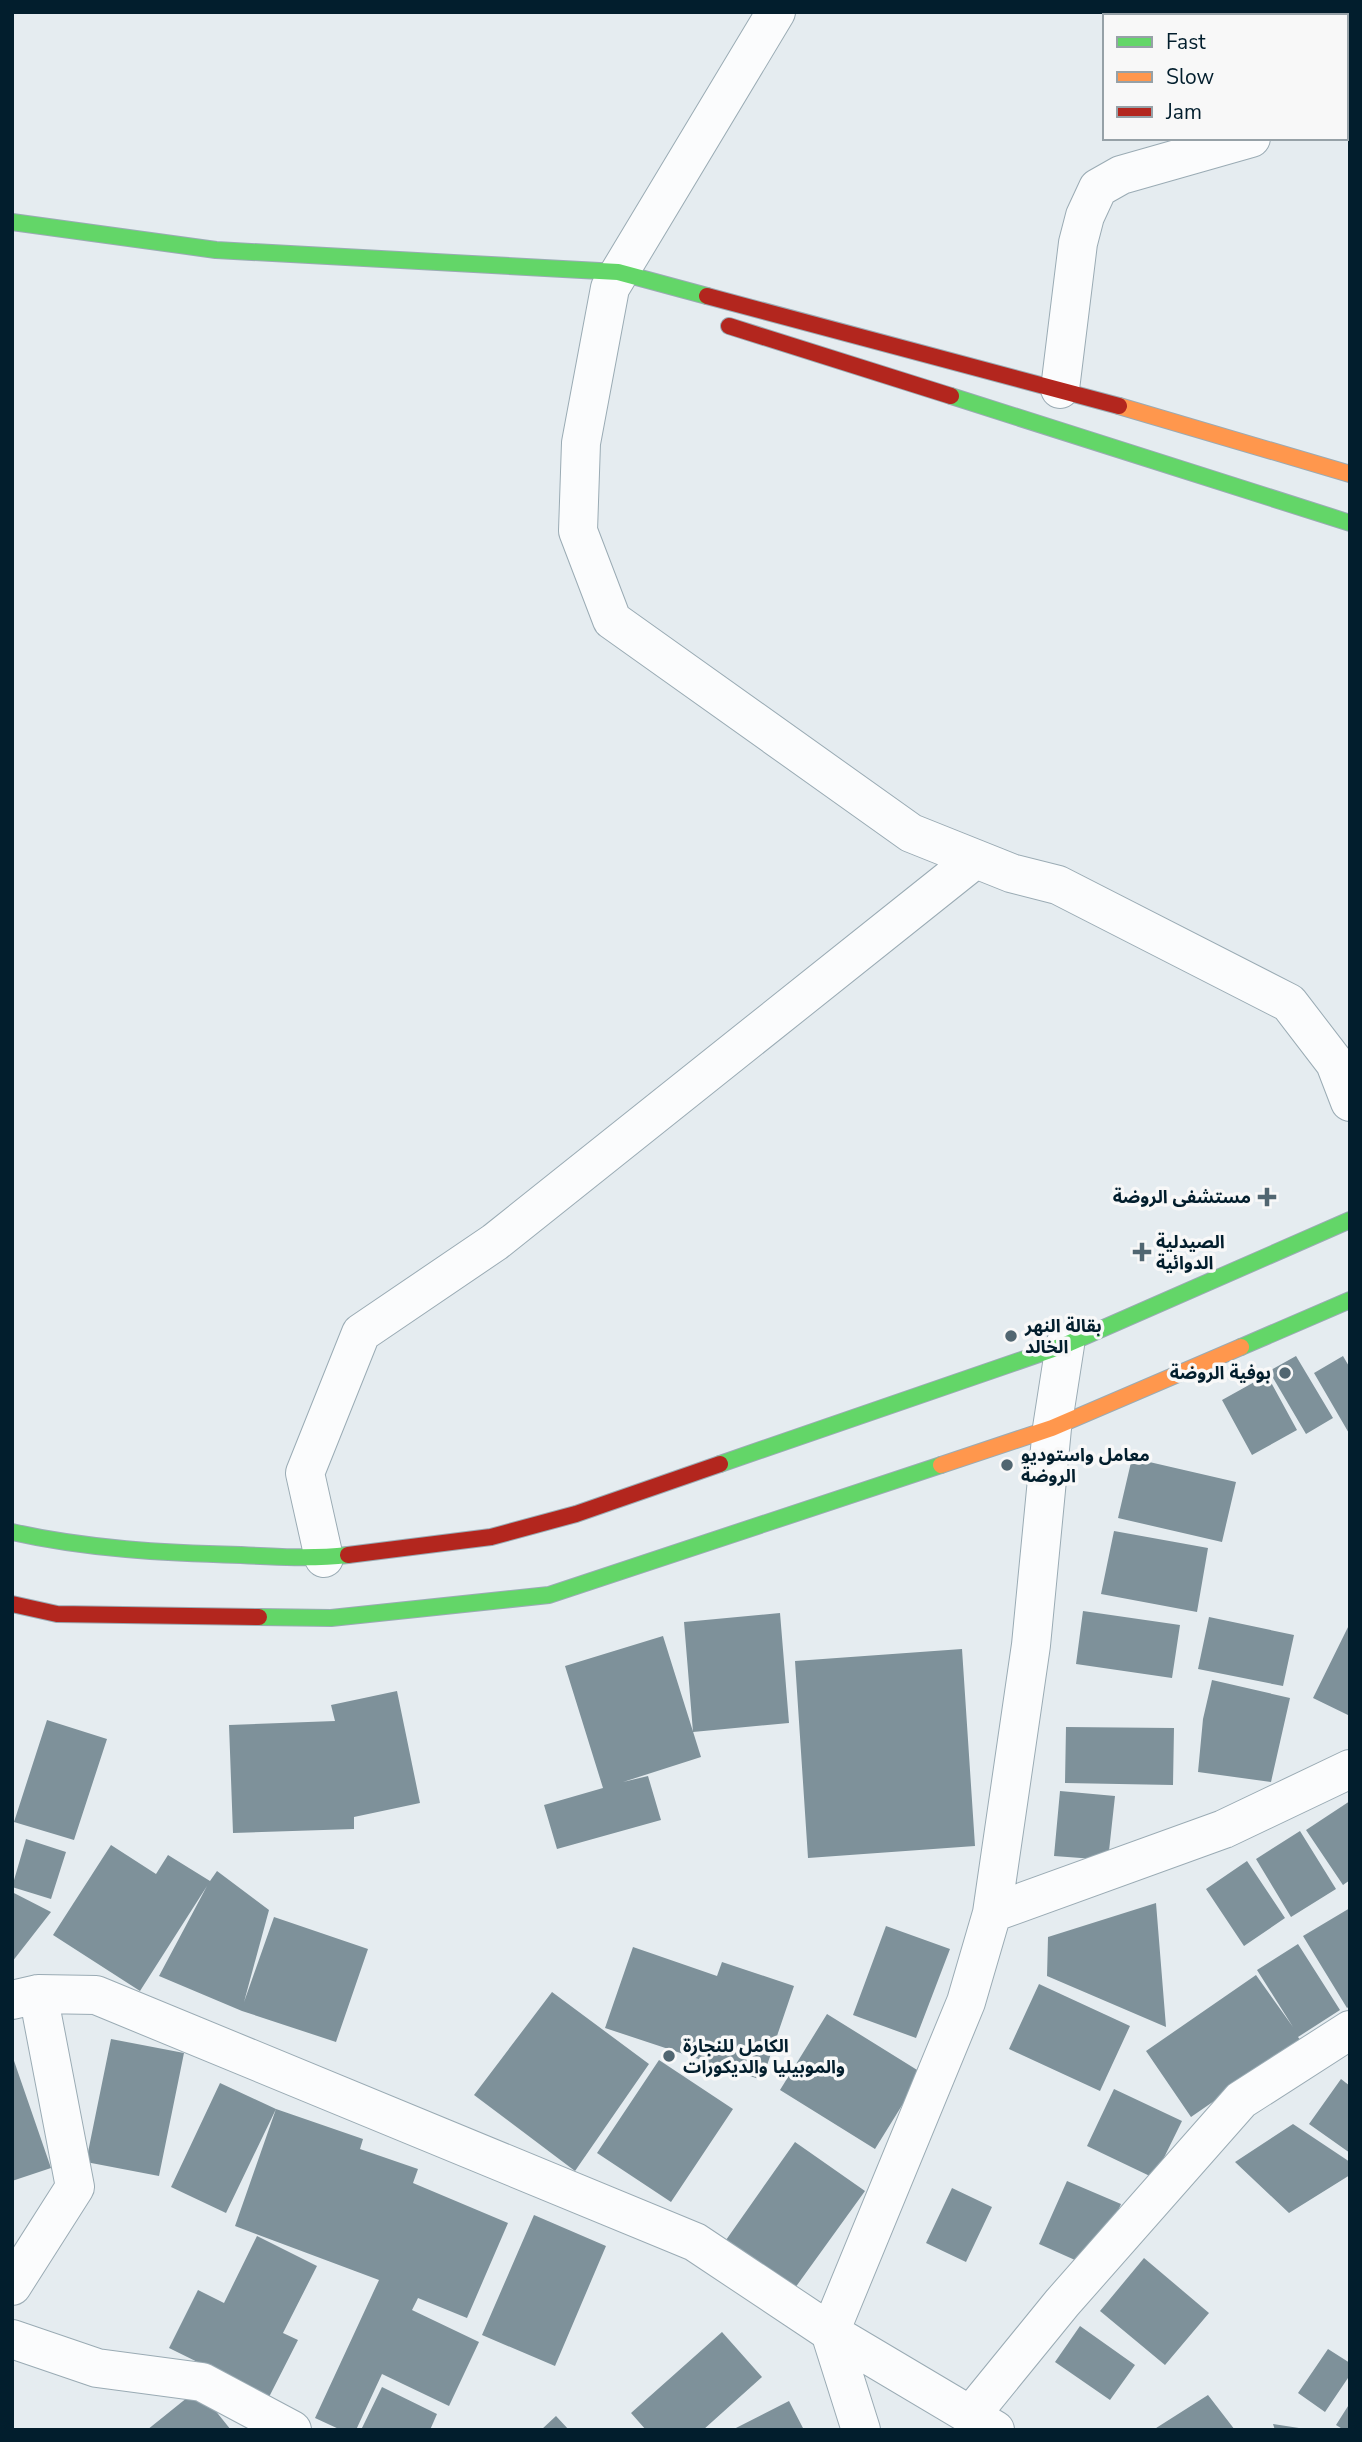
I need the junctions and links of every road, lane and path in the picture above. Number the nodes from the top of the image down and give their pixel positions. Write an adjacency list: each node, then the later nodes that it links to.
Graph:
1 (776, 12): 4 (street)
2 (1244, 140): 6 (street)
3 (12, 222): 4 (main road)
4 (617, 284): 6 (main road); 9 (street)
5 (716, 322): 8 (main road)
6 (1060, 389): 7 (main road)
7 (1350, 474)
8 (1350, 523)
9 (974, 860): 10 (street); 16 (street)
10 (1350, 1102)
11 (1350, 1220): 13 (main road)
12 (1350, 1300): 14 (main road)
13 (1065, 1345): 14 (street); 16 (main road)
14 (1052, 1428): 17 (main road); 19 (street)
15 (12, 1532): 16 (main road)
16 (324, 1558)
17 (12, 1604)
18 (1350, 1769): 19 (street)
19 (992, 1913): 23 (street)
20 (25, 1997): 22 (street); 23 (street)
21 (1350, 2030): 25 (street)
22 (12, 2286)
23 (830, 2332): 25 (street); 27 (street)
24 (12, 2339): 26 (street)
25 (982, 2423)
26 (292, 2430)
27 (861, 2430)

